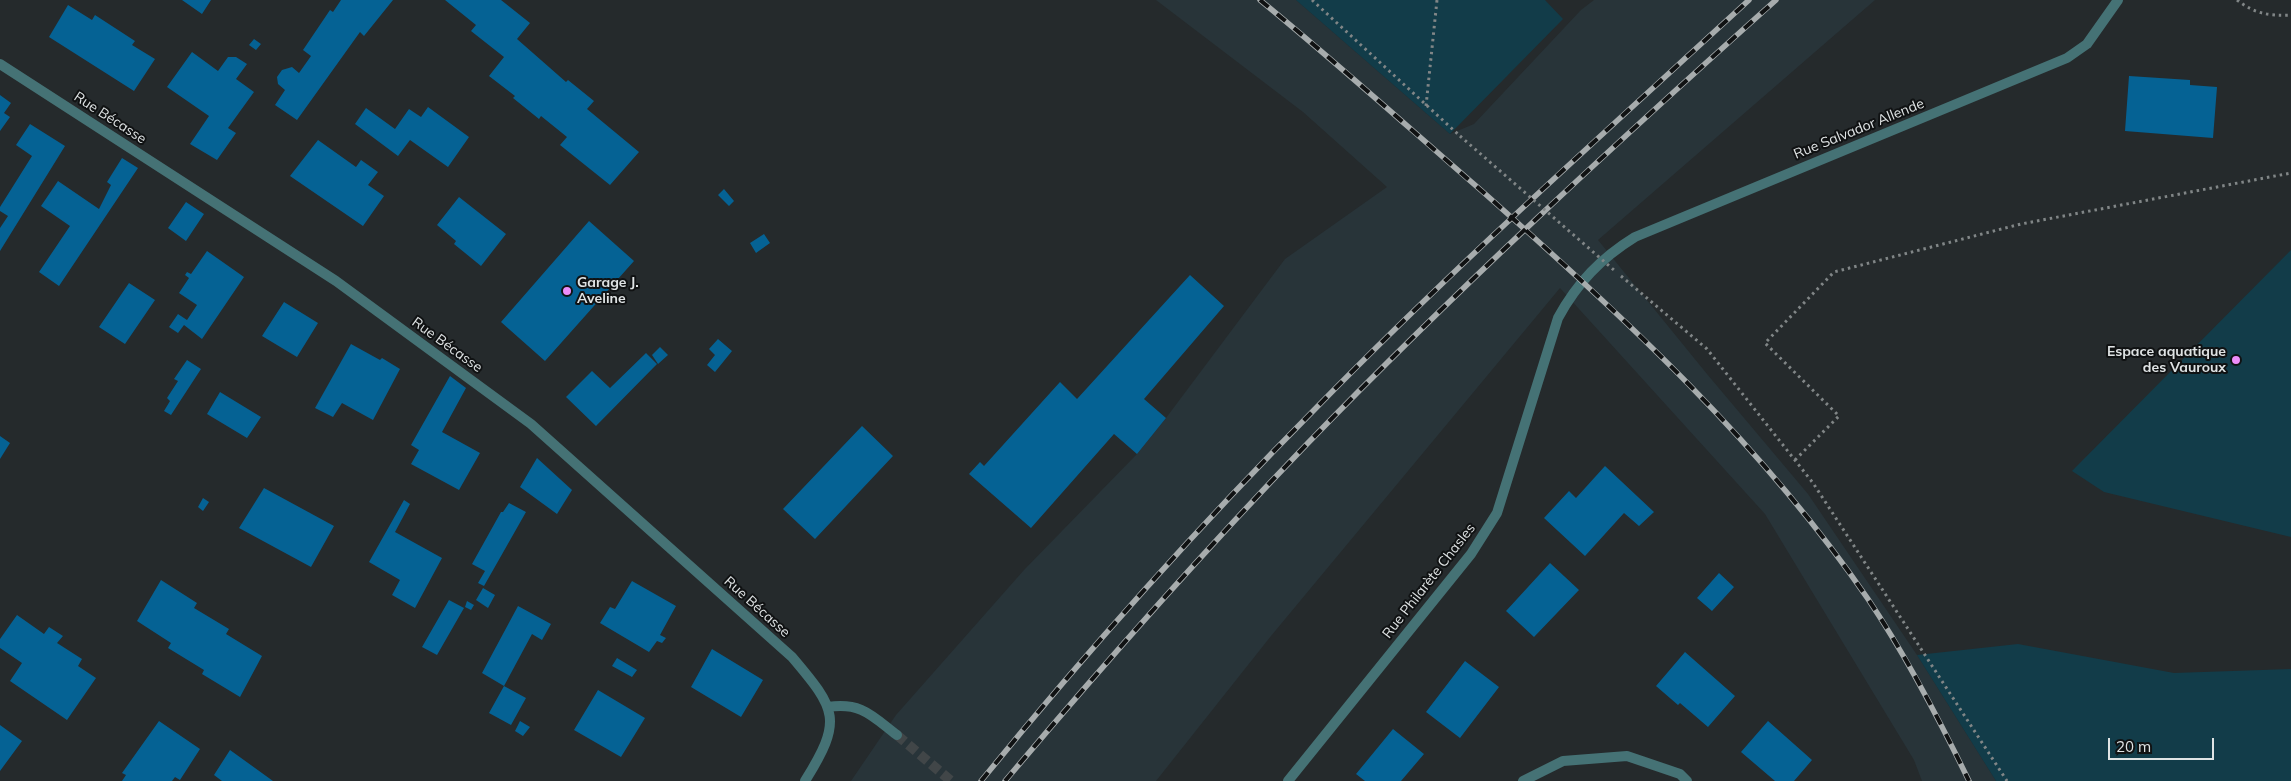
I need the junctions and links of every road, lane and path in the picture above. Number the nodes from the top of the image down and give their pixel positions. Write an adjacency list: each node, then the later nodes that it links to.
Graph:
1 (1312, 0): 7 (path)
2 (1437, 0): 7 (path)
3 (2118, 0): 9 (street, Rue Salvador Allende)
4 (2237, 0): 5 (path)
5 (2291, 15)
6 (0, 64): 11 (street, Rue Bécasse)
7 (1426, 106): 10 (path, bridge)
8 (2291, 172): 10 (path)
9 (1595, 266): 14 (street, Rue Philarète Chasles)
10 (1795, 460): 17 (path)
11 (828, 707): 12 (street); 13 (street)
12 (897, 735)
13 (805, 781)
14 (1288, 781)
15 (1524, 781): 16 (street)
16 (1687, 781)
17 (2007, 781)

